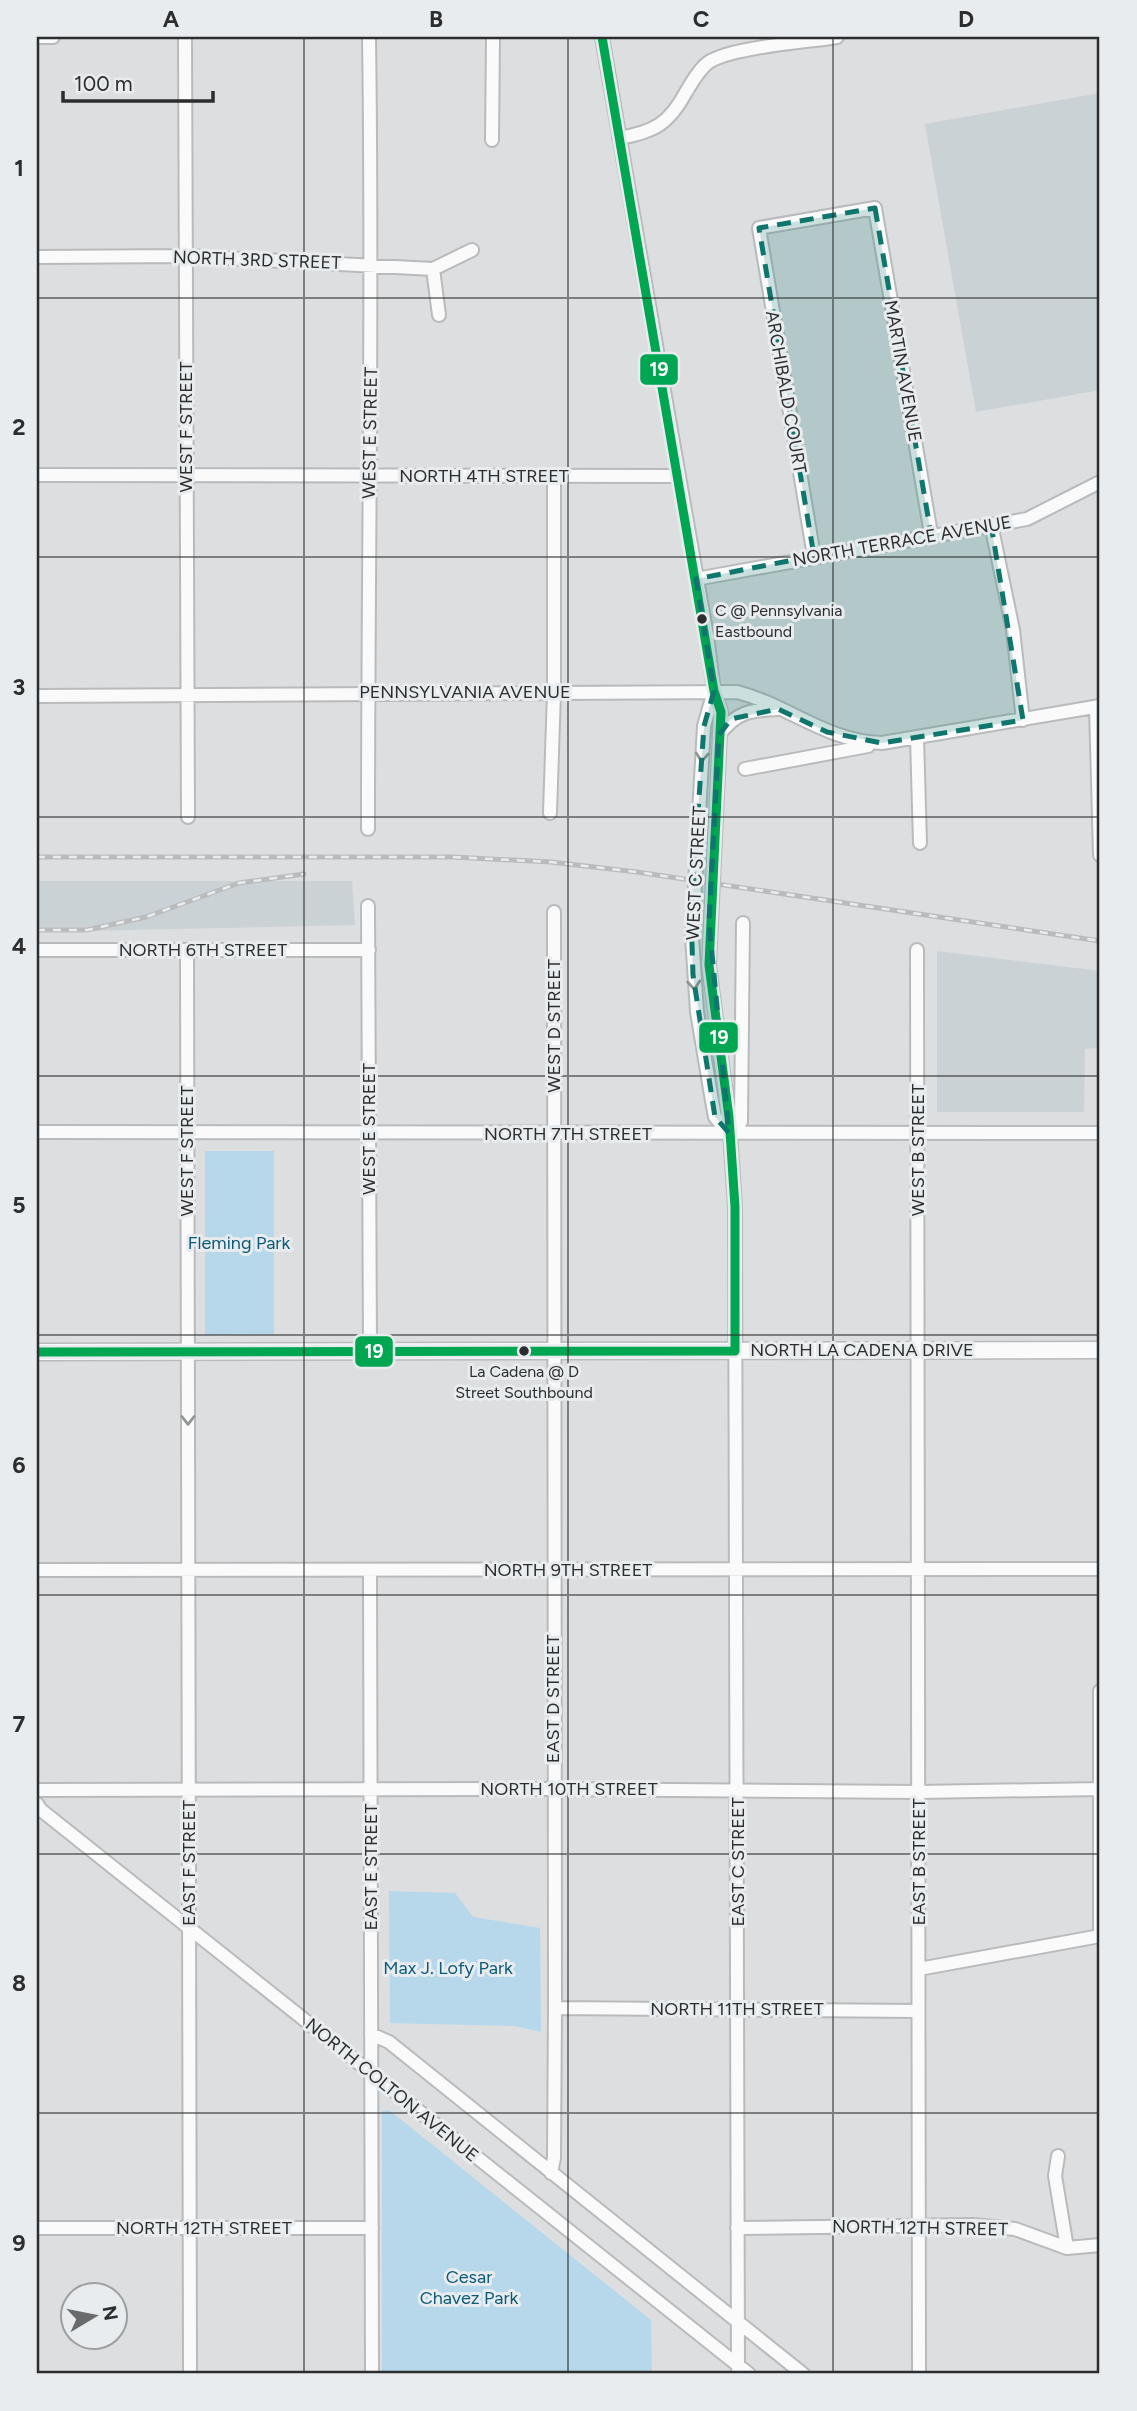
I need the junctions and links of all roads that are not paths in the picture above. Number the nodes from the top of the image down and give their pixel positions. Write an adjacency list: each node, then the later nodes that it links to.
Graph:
1 (37, 37): 2 (street)
2 (53, 37)
3 (185, 37): 12 (street, WEST F STREET)
4 (369, 37): 14 (street, WEST E STREET)
5 (493, 37): 9 (street)
6 (602, 37): 8 (street, WEST C STREET)
7 (836, 37): 8 (street)
8 (619, 138): 21 (street, WEST C STREET)
9 (492, 140)
10 (875, 208): 24 (street, MARTIN AVENUE); 25 (street, ARCHIBALD COURT)
11 (472, 250): 15 (street, NORTH 3RD STREET)
12 (186, 256): 13 (street, NORTH 3RD STREET); 14 (street, NORTH 3RD STREET); 18 (street, WEST F STREET)
13 (37, 257)
14 (373, 265): 15 (street, NORTH 3RD STREET); 19 (street, WEST E STREET)
15 (433, 269): 16 (street)
16 (439, 315)
17 (37, 475): 18 (street, NORTH 4TH STREET)
18 (186, 475): 19 (street, NORTH 4TH STREET); 30 (street, WEST F STREET)
19 (368, 475): 20 (street, NORTH 4TH STREET); 29 (street, WEST E STREET)
20 (554, 476): 21 (street, NORTH 4TH STREET); 28 (street)
21 (678, 476): 26 (street, WEST C STREET)
22 (1100, 482): 23 (street, NORTH TERRACE AVENUE)
23 (991, 524): 24 (street, NORTH TERRACE AVENUE); 34 (street)
24 (931, 534): 25 (street, NORTH TERRACE AVENUE)
25 (814, 556): 26 (street, NORTH TERRACE AVENUE)
26 (696, 579): 27 (street, WEST C STREET)
27 (714, 691): 28 (street, PENNSYLVANIA AVENUE); 33 (street, PENNSYLVANIA AVENUE); 35 (street, WEST C STREET); 53 (street, WEST C STREET, one-way to 53)
28 (554, 692): 29 (street, PENNSYLVANIA AVENUE); 39 (street)
29 (368, 693): 30 (street, PENNSYLVANIA AVENUE); 41 (street, WEST E STREET)
30 (188, 695): 31 (street, PENNSYLVANIA AVENUE); 40 (street, WEST F STREET)
31 (37, 696)
32 (1098, 707): 34 (street, PENNSYLVANIA AVENUE); 43 (street)
33 (778, 709): 35 (street); 37 (street, PENNSYLVANIA AVENUE)
34 (1023, 720): 36 (street, PENNSYLVANIA AVENUE)
35 (719, 735): 53 (street, WEST C STREET)
36 (918, 737): 37 (street, PENNSYLVANIA AVENUE); 42 (street)
37 (882, 743): 38 (street, PENNSYLVANIA AVENUE)
38 (745, 769)
39 (550, 813)
40 (188, 817)
41 (368, 829)
42 (920, 843)
43 (1100, 855)
44 (368, 906): 49 (street, WEST E STREET)
45 (554, 912): 57 (street, WEST D STREET)
46 (743, 923): 53 (street)
47 (37, 950): 48 (street, NORTH 6TH STREET)
48 (187, 950): 49 (street, NORTH 6TH STREET); 56 (street, WEST F STREET)
49 (369, 950): 52 (street, WEST E STREET)
50 (917, 950): 54 (street, WEST B STREET)
51 (37, 1132): 56 (street, NORTH 7TH STREET)
52 (368, 1133): 56 (street, NORTH 7TH STREET); 57 (street, NORTH 7TH STREET); 64 (street, WEST E STREET)
53 (729, 1133): 54 (street, NORTH 7TH STREET); 57 (street, NORTH 7TH STREET); 58 (street, WEST C STREET)
54 (918, 1133): 55 (street, NORTH 7TH STREET); 59 (street, WEST B STREET)
55 (1100, 1133)
56 (187, 1134): 63 (street, WEST F STREET)
57 (554, 1134): 61 (street, WEST D STREET)
58 (735, 1350): 59 (main road, NORTH LA CADENA DRIVE); 61 (main road, NORTH LA CADENA DRIVE); 65 (street, EAST C STREET)
59 (918, 1350): 60 (main road, NORTH LA CADENA DRIVE); 66 (street, EAST B STREET)
60 (1100, 1350)
61 (554, 1351): 64 (main road, NORTH LA CADENA DRIVE); 71 (street, EAST D STREET)
62 (37, 1352): 63 (main road, NORTH LA CADENA DRIVE)
63 (188, 1352): 64 (main road, NORTH LA CADENA DRIVE); 69 (street, EAST F STREET, one-way to 69)
64 (370, 1352)
65 (737, 1569): 66 (street, NORTH 9TH STREET); 71 (street, NORTH 9TH STREET); 78 (street, EAST C STREET)
66 (919, 1569): 67 (street, NORTH 9TH STREET); 79 (street, EAST B STREET)
67 (1100, 1569)
68 (37, 1570): 69 (street, NORTH 9TH STREET)
69 (188, 1570): 70 (street, NORTH 9TH STREET); 76 (street, EAST F STREET)
70 (370, 1570): 71 (street, NORTH 9TH STREET); 77 (street, EAST E STREET)
71 (554, 1570): 73 (street, EAST D STREET)
72 (1100, 1691): 74 (street)
73 (553, 1789): 77 (street, NORTH 10TH STREET); 78 (street, NORTH 10TH STREET); 84 (street, EAST D STREET)
74 (1099, 1789): 79 (street, NORTH 10TH STREET); 82 (street)
75 (37, 1790): 76 (street, NORTH 10TH STREET)
76 (189, 1790): 77 (street, NORTH 10TH STREET); 81 (street, EAST F STREET)
77 (371, 1790): 87 (street, EAST E STREET)
78 (738, 1790): 79 (street, NORTH 10TH STREET); 85 (street, EAST C STREET)
79 (919, 1792): 83 (street, EAST B STREET)
80 (37, 1804): 81 (street, NORTH COLTON AVENUE)
81 (189, 1928): 88 (street, NORTH COLTON AVENUE); 93 (street, EAST F STREET)
82 (1100, 1935): 83 (street)
83 (919, 1969): 86 (street, EAST B STREET)
84 (555, 2008): 85 (street, NORTH 11TH STREET); 90 (street, EAST D STREET)
85 (738, 2010): 86 (street, NORTH 11TH STREET); 95 (street, EAST C STREET)
86 (918, 2011): 91 (street, EAST B STREET)
87 (372, 2034): 88 (street, EAST E STREET); 90 (street, NORTH COLTON AVENUE)
88 (372, 2075): 94 (street, EAST E STREET); 99 (street, NORTH COLTON AVENUE)
89 (1058, 2156): 97 (street)
90 (551, 2173): 98 (street, NORTH COLTON AVENUE)
91 (920, 2227): 95 (street, NORTH 12TH STREET); 97 (street, NORTH 12TH STREET); 103 (street, EAST B STREET)
92 (37, 2228): 93 (street, NORTH 12TH STREET)
93 (190, 2228): 94 (street, NORTH 12TH STREET); 100 (street, EAST F STREET)
94 (372, 2228): 101 (street, EAST E STREET)
95 (737, 2228): 98 (street, EAST C STREET)
96 (1100, 2245): 97 (street, NORTH 12TH STREET)
97 (1067, 2248)
98 (737, 2321): 99 (street, EAST C STREET); 102 (street, NORTH COLTON AVENUE)
99 (742, 2372)
100 (190, 2374)
101 (372, 2374)
102 (803, 2374)
103 (919, 2374)

